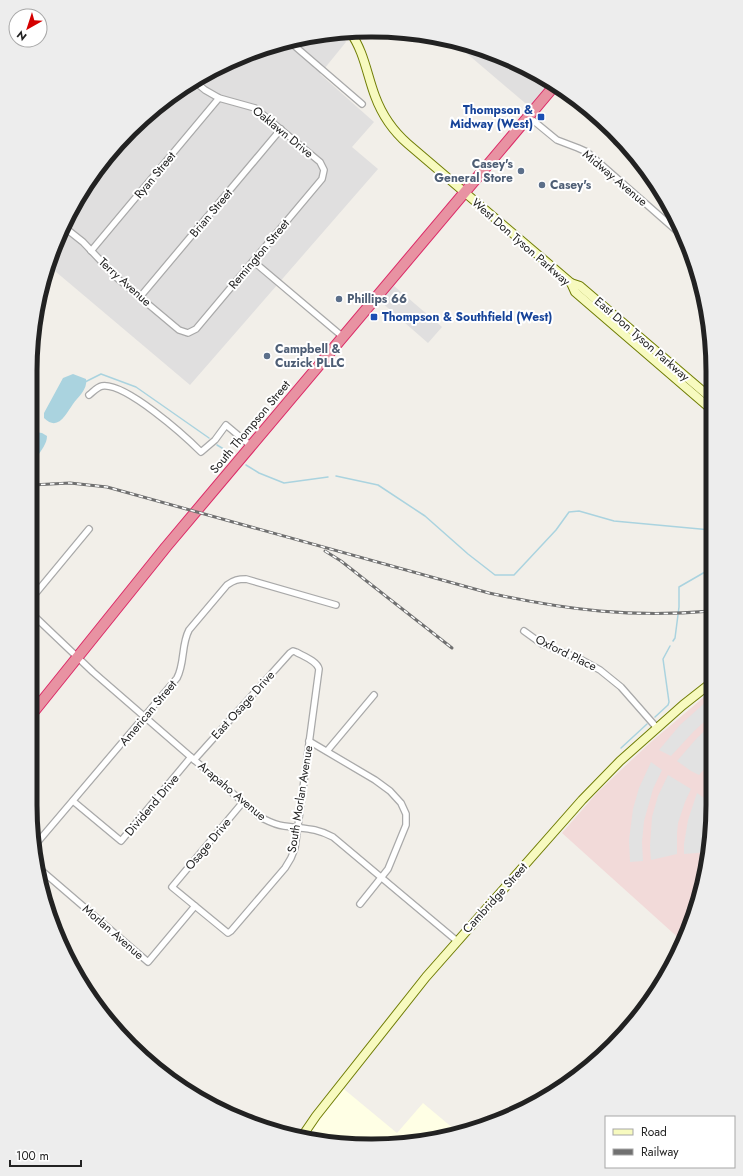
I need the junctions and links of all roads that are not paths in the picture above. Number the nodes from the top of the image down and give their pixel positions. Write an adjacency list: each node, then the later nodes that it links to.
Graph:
1 (353, 38): 10 (main road, West Don Tyson Parkway)
2 (294, 46): 6 (street)
3 (199, 85): 5 (street, Oaklawn Drive)
4 (551, 89): 7 (highway, South Thompson Street)
5 (219, 98): 8 (street, Oaklawn Drive); 13 (street, Ryan Street)
6 (362, 104)
7 (529, 116): 10 (highway, South Thompson Street); 11 (street, Midway Avenue)
8 (281, 130): 9 (street, Oaklawn Drive); 16 (street, Brian Street)
9 (324, 170): 14 (street, Remington Street)
10 (465, 193): 15 (main road, West Don Tyson Parkway); 18 (highway, South Thompson Street)
11 (674, 229)
12 (68, 230): 13 (street, Terry Avenue)
13 (91, 251): 16 (street, Terry Avenue)
14 (253, 261): 17 (street, Remington Street); 18 (street)
15 (571, 284): 19 (main road, East Don Tyson Parkway); 21 (main road, West Don Tyson Parkway)
16 (140, 298): 17 (street, Terry Avenue)
17 (188, 333)
18 (343, 337): 22 (highway, South Thompson Street)
19 (706, 394)
20 (89, 395): 22 (street)
21 (706, 405)
22 (251, 446): 28 (highway, South Thompson Street)
23 (89, 529): 24 (street)
24 (37, 592)
25 (336, 605): 33 (street, American Street)
26 (37, 619): 28 (street, Arapaho Avenue)
27 (524, 631): 34 (street, Oxford Place)
28 (77, 656): 32 (highway, South Thompson Street); 33 (street, Arapaho Avenue)
29 (318, 665): 35 (street, South Morlan Avenue); 37 (street, East Osage Drive)
30 (706, 687): 34 (main road, Cambridge Street)
31 (374, 695): 36 (street)
32 (37, 706)
33 (144, 717): 37 (street, Arapaho Avenue); 38 (street, American Street)
34 (657, 728): 46 (main road, Cambridge Street)
35 (309, 741): 36 (street); 40 (street, South Morlan Avenue)
36 (327, 751): 43 (street)
37 (193, 758): 38 (street, Dividend Drive); 39 (street, Arapaho Avenue)
38 (73, 801): 41 (street, American Street)
39 (243, 802): 40 (street, Arapaho Avenue); 45 (street, Osage Drive)
40 (298, 827): 43 (street, Arapaho Avenue); 45 (street, South Morlan Avenue)
41 (39, 840)
42 (44, 872): 45 (street, Morlan Avenue)
43 (382, 878): 44 (street); 46 (street, Arapaho Avenue)
44 (360, 904)
45 (195, 906)
46 (457, 941): 47 (main road, Cambridge Street)
47 (305, 1133)

